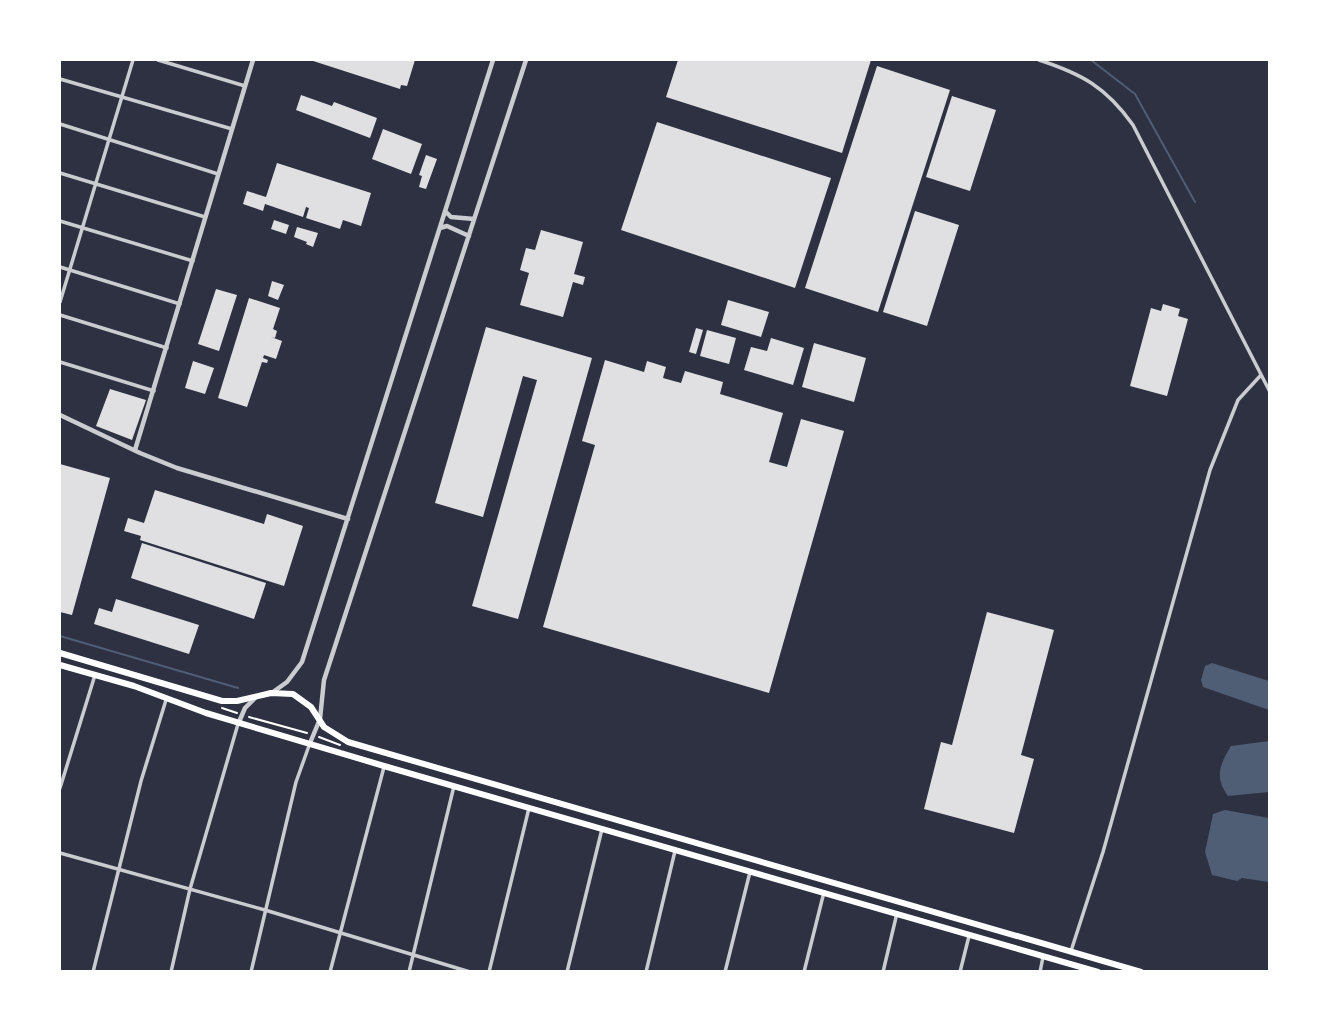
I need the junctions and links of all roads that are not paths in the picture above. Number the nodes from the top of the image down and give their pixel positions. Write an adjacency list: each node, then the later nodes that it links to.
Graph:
1 (133, 60): 9 (street)
2 (158, 60): 8 (street)
3 (253, 60): 8 (street)
4 (493, 60): 16 (street)
5 (526, 60): 18 (street)
6 (1039, 60): 31 (street)
7 (60, 79): 9 (street)
8 (245, 86): 11 (street)
9 (122, 97): 11 (street); 12 (street)
10 (60, 124): 12 (street)
11 (232, 129): 14 (street)
12 (110, 139): 14 (street); 15 (street)
13 (60, 173): 15 (street)
14 (218, 174): 17 (street)
15 (96, 184): 17 (street); 20 (street)
16 (445, 211): 18 (street); 21 (street)
17 (205, 217): 23 (street)
18 (474, 219): 22 (street)
19 (60, 221): 20 (street)
20 (82, 228): 23 (street); 25 (street)
21 (440, 228): 22 (street); 36 (street)
22 (469, 236): 42 (street)
23 (193, 261): 27 (street)
24 (60, 267): 25 (street)
25 (69, 270): 26 (street); 27 (street)
26 (60, 302)
27 (180, 304): 29 (street)
28 (60, 315): 29 (street)
29 (167, 348): 32 (street)
30 (60, 362): 32 (street)
31 (1261, 375): 33 (street); 60 (street)
32 (154, 391): 35 (street)
33 (1269, 392)
34 (60, 415): 35 (street)
35 (135, 450): 36 (street)
36 (348, 519): 40 (street)
37 (60, 653): 40 (highway)
38 (60, 665): 39 (highway)
39 (95, 675): 41 (highway); 47 (street)
40 (271, 693): 42 (highway); 43 (street)
41 (167, 698): 43 (highway); 52 (street)
42 (320, 719): 44 (street); 60 (highway)
43 (238, 723): 44 (highway); 54 (street)
44 (310, 743): 45 (highway); 56 (street)
45 (384, 766): 46 (highway); 58 (street)
46 (454, 786): 48 (highway); 62 (street)
47 (60, 788)
48 (530, 808): 49 (highway); 69 (street)
49 (602, 829): 50 (highway); 70 (street)
50 (676, 850): 53 (highway); 71 (street)
51 (60, 853): 52 (street)
52 (118, 869): 54 (street); 63 (street)
53 (750, 872): 55 (highway); 72 (street)
54 (190, 889): 56 (street); 64 (street)
55 (824, 892): 57 (highway); 73 (street)
56 (265, 910): 58 (street); 65 (street)
57 (897, 913): 59 (highway); 74 (street)
58 (340, 933): 62 (street); 66 (street)
59 (970, 934): 61 (highway); 75 (street)
60 (1072, 951): 78 (highway)
61 (1044, 955): 76 (street); 77 (highway)
62 (413, 956): 67 (street); 68 (street)
63 (93, 971)
64 (171, 971)
65 (251, 971)
66 (330, 971)
67 (409, 971)
68 (470, 971)
69 (489, 971)
70 (567, 971)
71 (646, 971)
72 (725, 971)
73 (804, 971)
74 (883, 971)
75 (960, 971)
76 (1040, 971)
77 (1098, 971)
78 (1141, 971)

